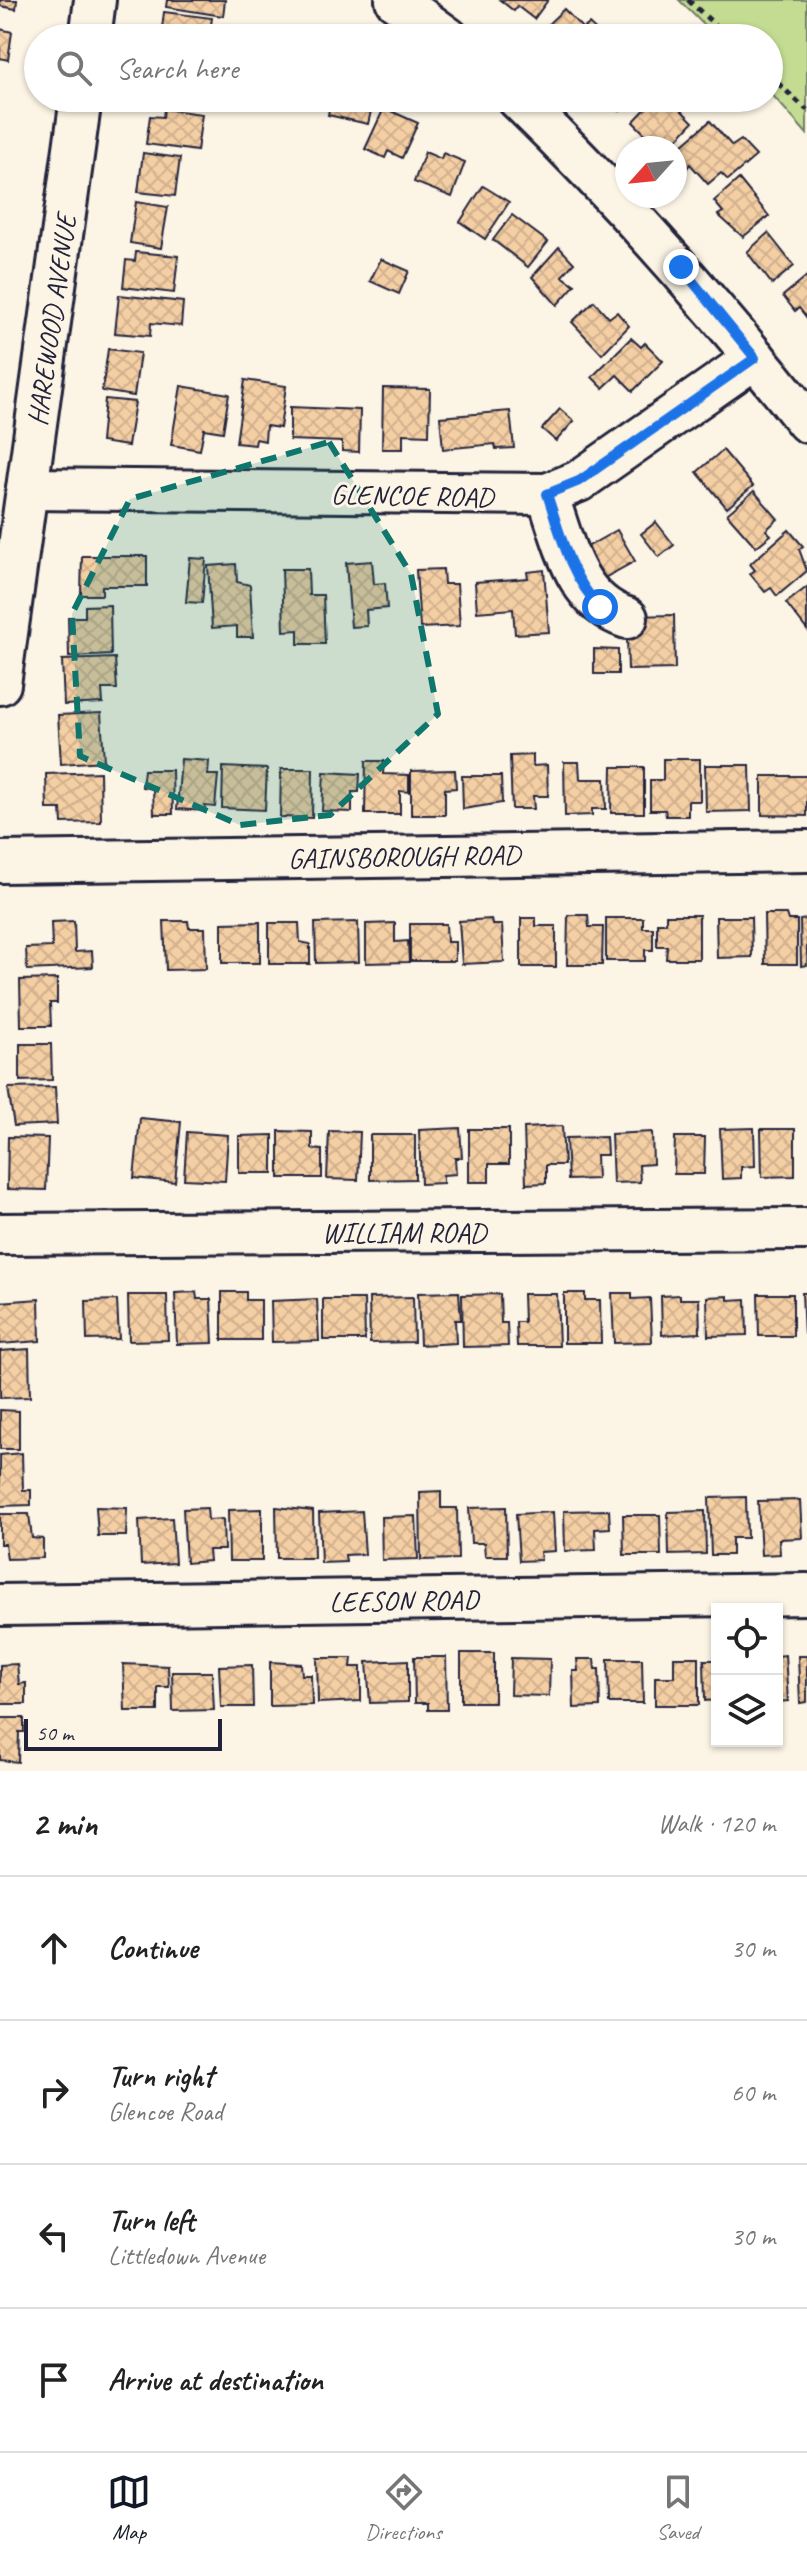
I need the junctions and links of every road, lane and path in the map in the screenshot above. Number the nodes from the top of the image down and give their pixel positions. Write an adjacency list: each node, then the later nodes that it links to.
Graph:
1 (95, 0): 4 (street)
2 (396, 0): 5 (street)
3 (688, 0): 6 (path)
4 (92, 24)
5 (429, 24)
6 (714, 24)
7 (783, 88): 8 (path)
8 (807, 110)
9 (79, 112): 13 (street, HAREWOOD AVENUE)
10 (532, 112): 11 (street)
11 (755, 358): 12 (street); 14 (street, GLENCOE ROAD)
12 (807, 422)
13 (27, 489): 14 (street, GLENCOE ROAD); 16 (street, HAREWOOD AVENUE)
14 (547, 494): 15 (street)
15 (627, 618)
16 (0, 684)
17 (807, 851): 18 (street, GAINSBOROUGH ROAD)
18 (0, 862)
19 (807, 1229): 20 (street, WILLIAM ROAD)
20 (0, 1234)
21 (807, 1594): 22 (street, LEESON ROAD)
22 (0, 1605)

